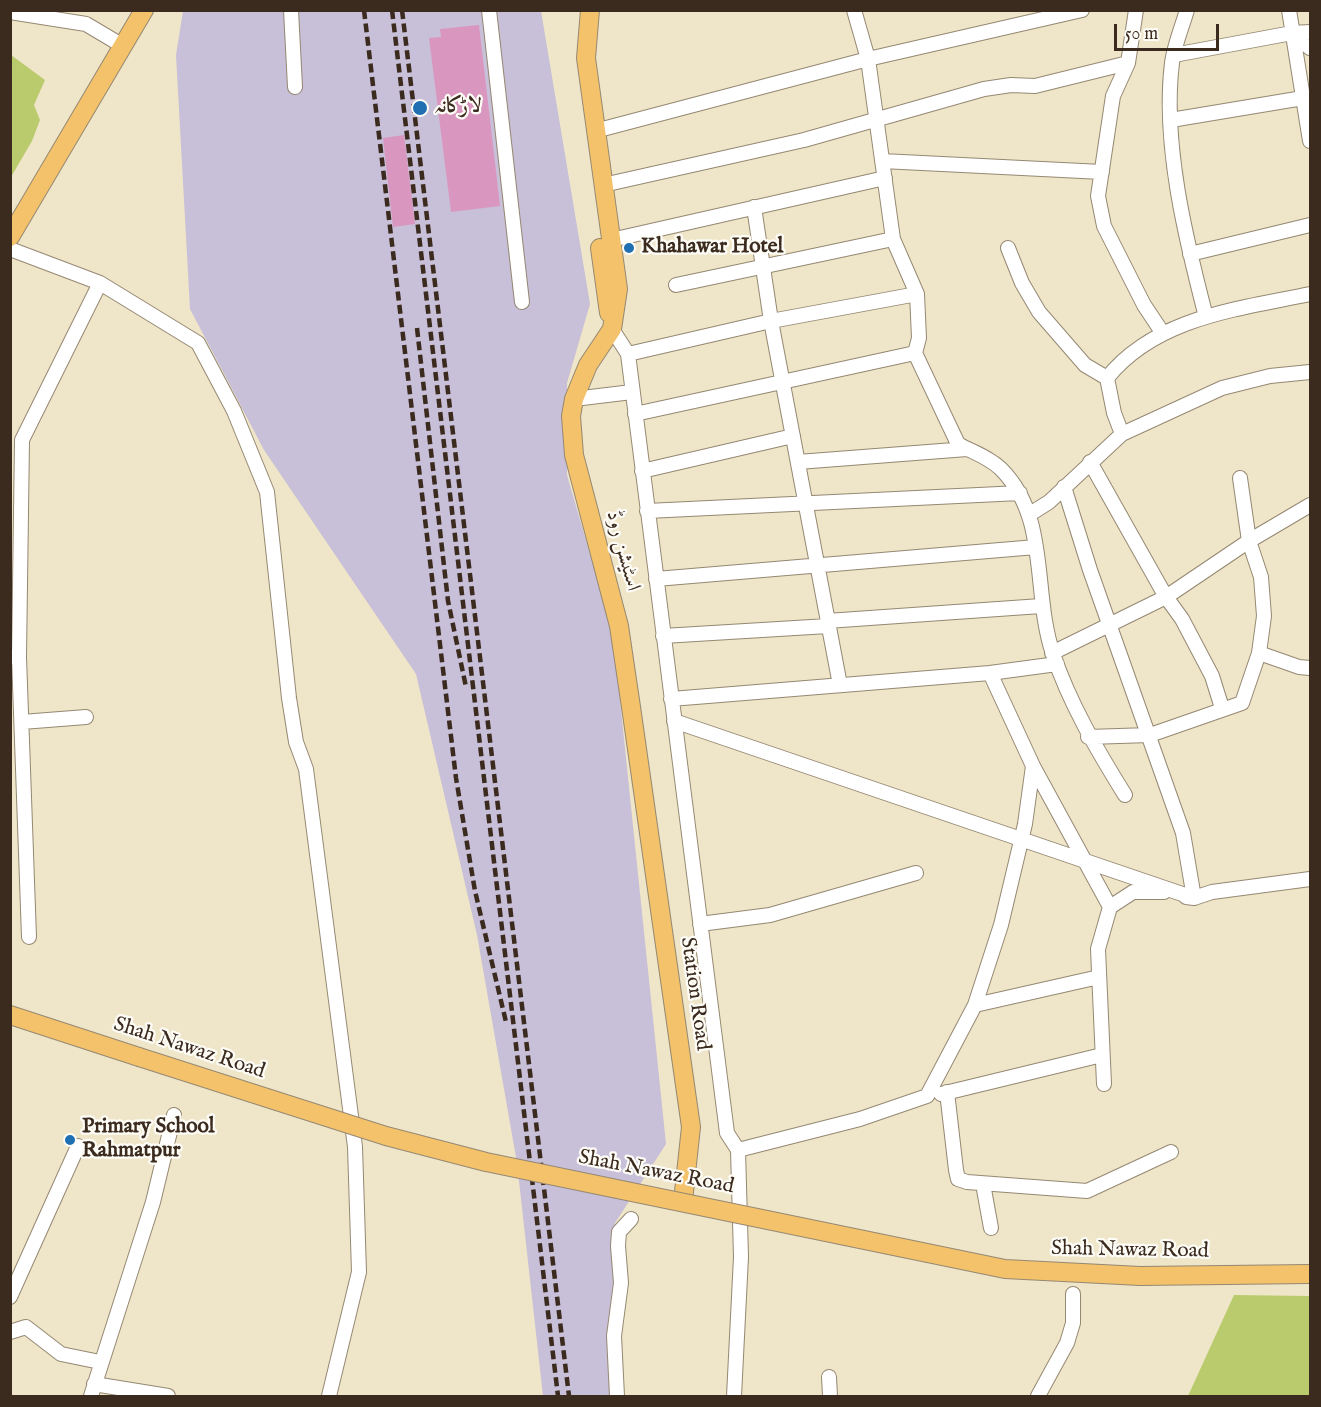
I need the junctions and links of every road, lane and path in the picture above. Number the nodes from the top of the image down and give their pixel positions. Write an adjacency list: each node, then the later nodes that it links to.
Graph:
1 (144, 10): 14 (main road)
2 (291, 10): 19 (street)
3 (489, 10): 42 (street)
4 (580, 10): 45 (main road)
5 (590, 10): 23 (main road, اسٹیشن روڈ)
6 (854, 10): 17 (street)
7 (1082, 10): 17 (street)
8 (1136, 10): 18 (street)
9 (1187, 10): 16 (street)
10 (1289, 10): 13 (street)
11 (10, 12): 14 (street)
12 (1311, 32): 13 (street)
13 (1292, 33): 15 (street); 16 (street); 20 (street)
14 (123, 46): 31 (main road)
15 (1311, 48)
16 (1174, 55): 22 (street)
17 (868, 59): 21 (street); 23 (street)
18 (1128, 63): 21 (street); 26 (street)
19 (295, 87)
20 (1303, 98): 22 (street); 24 (street)
21 (875, 118): 25 (street); 28 (street)
22 (1171, 120): 36 (street)
23 (595, 131): 28 (main road, اسٹیشن روڈ)
24 (1311, 141)
25 (882, 161): 26 (street); 27 (street)
26 (1102, 172): 46 (street)
27 (885, 178): 29 (street); 32 (street)
28 (603, 185): 33 (main road, اسٹیشن روڈ)
29 (754, 207): 33 (street); 37 (street)
30 (1311, 225): 36 (street)
31 (10, 237)
32 (893, 239): 37 (street); 40 (street)
33 (611, 240): 45 (main road, اسٹیشن روڈ)
34 (1008, 248): 50 (street)
35 (10, 249): 38 (street)
36 (1190, 254): 43 (street)
37 (763, 266): 39 (street); 44 (street)
38 (100, 283): 57 (street); 126 (street)
39 (676, 285)
40 (916, 294): 44 (street); 47 (street)
41 (1311, 294): 43 (street)
42 (522, 302)
43 (1206, 317): 46 (street)
44 (771, 321): 48 (street); 51 (street)
45 (612, 329): 48 (street); 53 (main road, اسٹیشن روڈ)
46 (1162, 332): 50 (street)
47 (915, 353): 51 (street); 58 (street)
48 (628, 354): 52 (street)
49 (1311, 372): 55 (street)
50 (1107, 378): 55 (street)
51 (784, 381): 54 (street); 56 (street)
52 (632, 392): 53 (street); 54 (street)
53 (574, 399): 92 (main road, اسٹیشن روڈ)
54 (635, 414): 61 (street)
55 (1122, 434): 60 (street)
56 (793, 436): 59 (street); 61 (street)
57 (16, 440): 79 (street)
58 (967, 449): 59 (street); 64 (street)
59 (798, 462): 65 (street)
60 (1090, 462): 63 (street); 73 (street)
61 (642, 471): 67 (street)
62 (1240, 478): 69 (street)
63 (1064, 487): 68 (street); 75 (street)
64 (1020, 493): 65 (street); 68 (street)
65 (805, 503): 67 (street); 71 (street)
66 (1311, 505): 69 (street)
67 (647, 511): 72 (street)
68 (1030, 514): 70 (street)
69 (1249, 541): 73 (street); 78 (street)
70 (1036, 547): 71 (street); 74 (street)
71 (817, 566): 72 (street); 76 (street)
72 (656, 579): 77 (street)
73 (1166, 597): 75 (street); 85 (street)
74 (1041, 606): 76 (street); 80 (street)
75 (1111, 623): 80 (street); 89 (street)
76 (828, 624): 77 (street); 83 (street)
77 (663, 636): 84 (street)
78 (1259, 653): 81 (street); 85 (street)
79 (15, 657): 88 (street)
80 (1055, 658): 82 (street); 90 (street)
81 (1311, 668)
82 (990, 673): 83 (street); 91 (street)
83 (840, 685): 84 (street)
84 (671, 699): 87 (street)
85 (1222, 708): 89 (street)
86 (86, 717): 88 (street)
87 (674, 721): 94 (street); 100 (street)
88 (22, 722): 101 (street)
89 (1150, 735): 90 (street); 98 (street)
90 (1088, 737): 93 (street)
91 (1033, 766): 94 (street); 95 (street)
92 (643, 794): 114 (main road, Station Road)
93 (1125, 795)
94 (1021, 839): 95 (street); 103 (street)
95 (1085, 861): 98 (street); 99 (street)
96 (916, 873): 100 (street)
97 (1311, 879): 98 (street)
98 (1194, 898): 99 (street)
99 (1110, 907): 102 (street)
100 (700, 924): 111 (street)
101 (30, 937)
102 (1099, 977): 103 (street); 105 (street)
103 (975, 1005): 108 (street)
104 (10, 1015): 114 (main road, Shah Nawaz Road, bridge)
105 (1102, 1055): 106 (street); 107 (street)
106 (1104, 1084)
107 (947, 1092): 108 (street); 113 (street)
108 (927, 1096): 111 (street)
109 (174, 1115): 121 (street)
110 (78, 1146): 119 (street)
111 (738, 1150): 128 (street)
112 (1171, 1152): 113 (street)
113 (983, 1184): 116 (street)
114 (683, 1201): 117 (main road, Shah Nawaz Road, bridge)
115 (631, 1219): 127 (street)
116 (991, 1228)
117 (1311, 1274)
118 (1073, 1294): 130 (street)
119 (10, 1297)
120 (10, 1332): 121 (street)
121 (100, 1362): 123 (street)
122 (829, 1377): 129 (street)
123 (92, 1390): 124 (street)
124 (121, 1392): 125 (street)
125 (168, 1396)
126 (328, 1396)
127 (617, 1396)
128 (734, 1396)
129 (830, 1396)
130 (1038, 1396)

